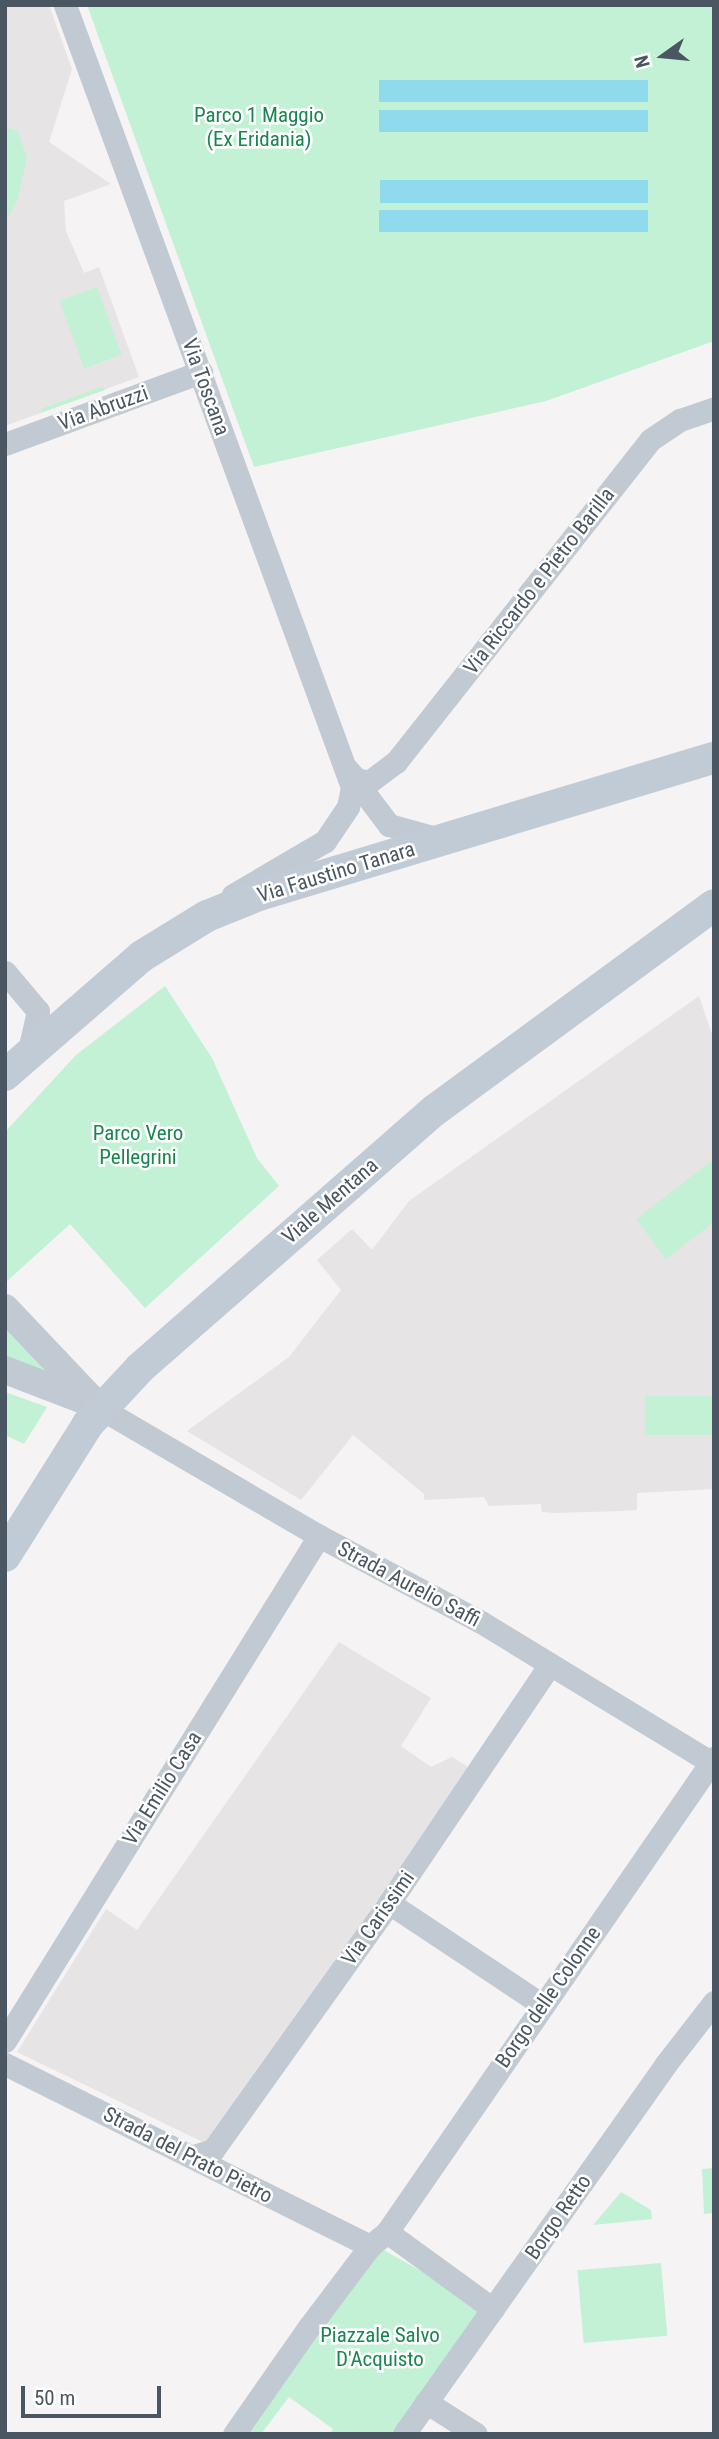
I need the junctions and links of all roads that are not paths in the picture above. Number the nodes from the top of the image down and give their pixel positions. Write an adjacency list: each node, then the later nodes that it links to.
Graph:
1 (65, 5): 2 (street, Via Toscana)
2 (201, 372): 4 (street, Via Abruzzi); 6 (street, Via Toscana)
3 (714, 409): 7 (street, Via Riccardo e Pietro Barilla)
4 (5, 444)
5 (714, 758): 10 (main road, Via Faustino Tanara)
6 (347, 769): 7 (street); 8 (street, Via Toscana); 9 (street, Via Toscana)
7 (381, 775): 8 (street, Via Riccardo e Pietro Barilla)
8 (362, 793): 9 (street, Via Riccardo e Pietro Barilla); 10 (street, Via Toscana)
9 (343, 816): 12 (street)
10 (455, 836): 12 (main road, Via Faustino Tanara)
11 (714, 905): 17 (main road, Viale Mentana)
12 (190, 924): 14 (main road, Via Faustino Tanara)
13 (5, 972): 14 (street)
14 (17, 1065)
15 (5, 1307): 17 (street)
16 (5, 1370): 17 (street)
17 (100, 1408): 18 (street, Strada Aurelio Saffi); 19 (main road, Viale Mentana)
18 (319, 1536): 20 (street, Strada Aurelio Saffi); 25 (street, Via Emilio Casa)
19 (5, 1556)
20 (550, 1664): 21 (street, Strada Aurelio Saffi); 22 (street, Via Carissimi)
21 (713, 1762): 24 (street, Borgo delle Colonne)
22 (389, 1903): 24 (street); 27 (street, Via Carissimi)
23 (714, 2003): 29 (street, Borgo Retto)
24 (541, 2004): 28 (street, Borgo delle Colonne)
25 (5, 2041)
26 (5, 2064): 27 (street, Strada del Prato Pietro)
27 (194, 2157): 28 (street, Strada del Prato Pietro)
28 (379, 2239): 29 (street); 31 (street)
29 (493, 2309): 30 (street, Borgo Retto)
30 (426, 2402): 32 (street, Borgo Retto); 33 (street)
31 (234, 2434)
32 (404, 2434)
33 (476, 2434)

